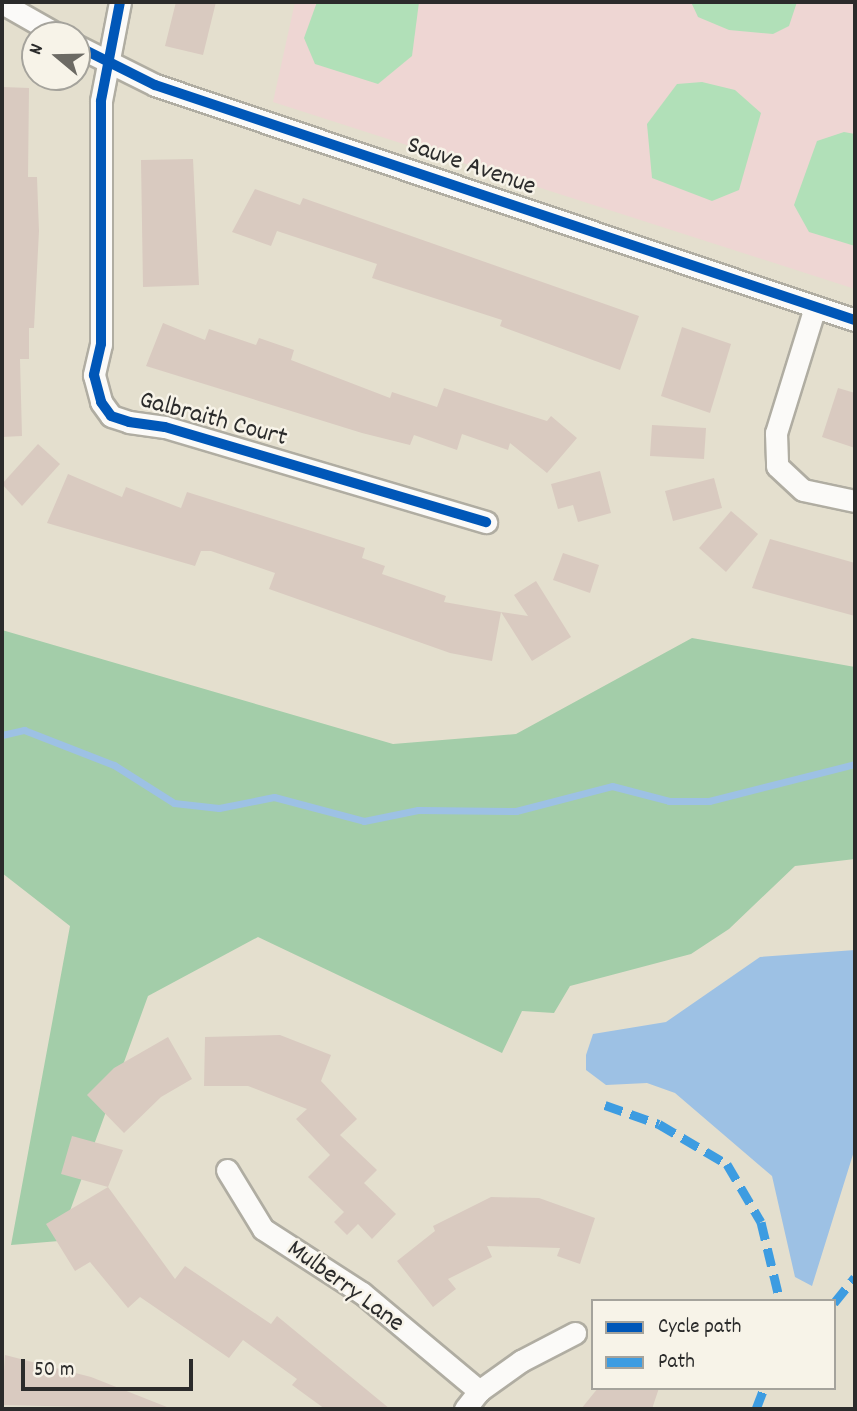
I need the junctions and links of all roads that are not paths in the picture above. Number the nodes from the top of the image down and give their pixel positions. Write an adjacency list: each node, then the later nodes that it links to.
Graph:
1 (120, 2): 5 (street)
2 (2, 3): 3 (street)
3 (34, 21)
4 (91, 54): 5 (street, Sauve Avenue)
5 (107, 63): 6 (street, Sauve Avenue); 9 (street, Galbraith Court)
6 (815, 307): 7 (street, Sauve Avenue); 8 (street)
7 (855, 320)
8 (855, 501)
9 (486, 522)
10 (227, 1170): 12 (street, Mulberry Lane)
11 (575, 1333): 12 (street)
12 (479, 1391): 13 (street)
13 (465, 1409)

